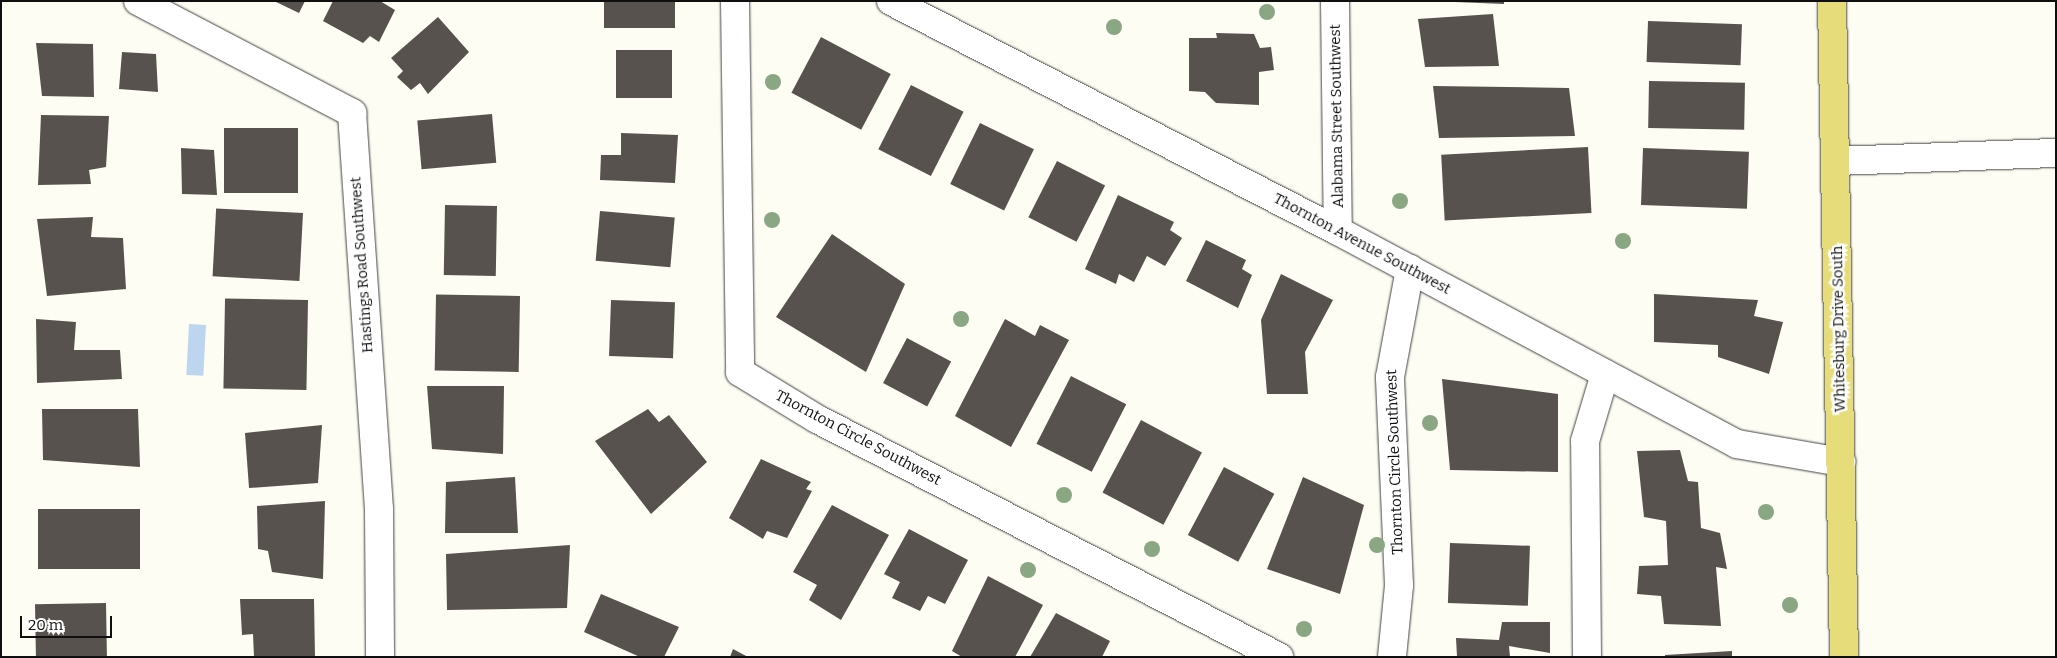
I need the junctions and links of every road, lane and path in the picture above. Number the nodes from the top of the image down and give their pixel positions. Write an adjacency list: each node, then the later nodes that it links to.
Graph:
1 (138, 1): 12 (street, Hastings Road Southwest)
2 (735, 1): 13 (street, Thornton Circle Southwest)
3 (892, 1): 8 (street, Thornton Avenue Southwest)
4 (1335, 1): 8 (street, Alabama Street Southwest)
5 (1832, 1): 7 (main road, Whitesburg Drive South)
6 (2056, 154): 7 (street)
7 (1836, 161): 11 (main road, Whitesburg Drive South)
8 (1338, 231): 9 (street, Thornton Avenue Southwest)
9 (1410, 269): 10 (street, Thornton Avenue Southwest); 14 (street, Thornton Circle Southwest)
10 (1606, 374): 11 (street, Thornton Avenue Southwest); 15 (street)
11 (1841, 462): 16 (main road, Whitesburg Drive South)
12 (380, 657)
13 (1279, 657)
14 (1392, 657)
15 (1587, 657)
16 (1844, 657)

